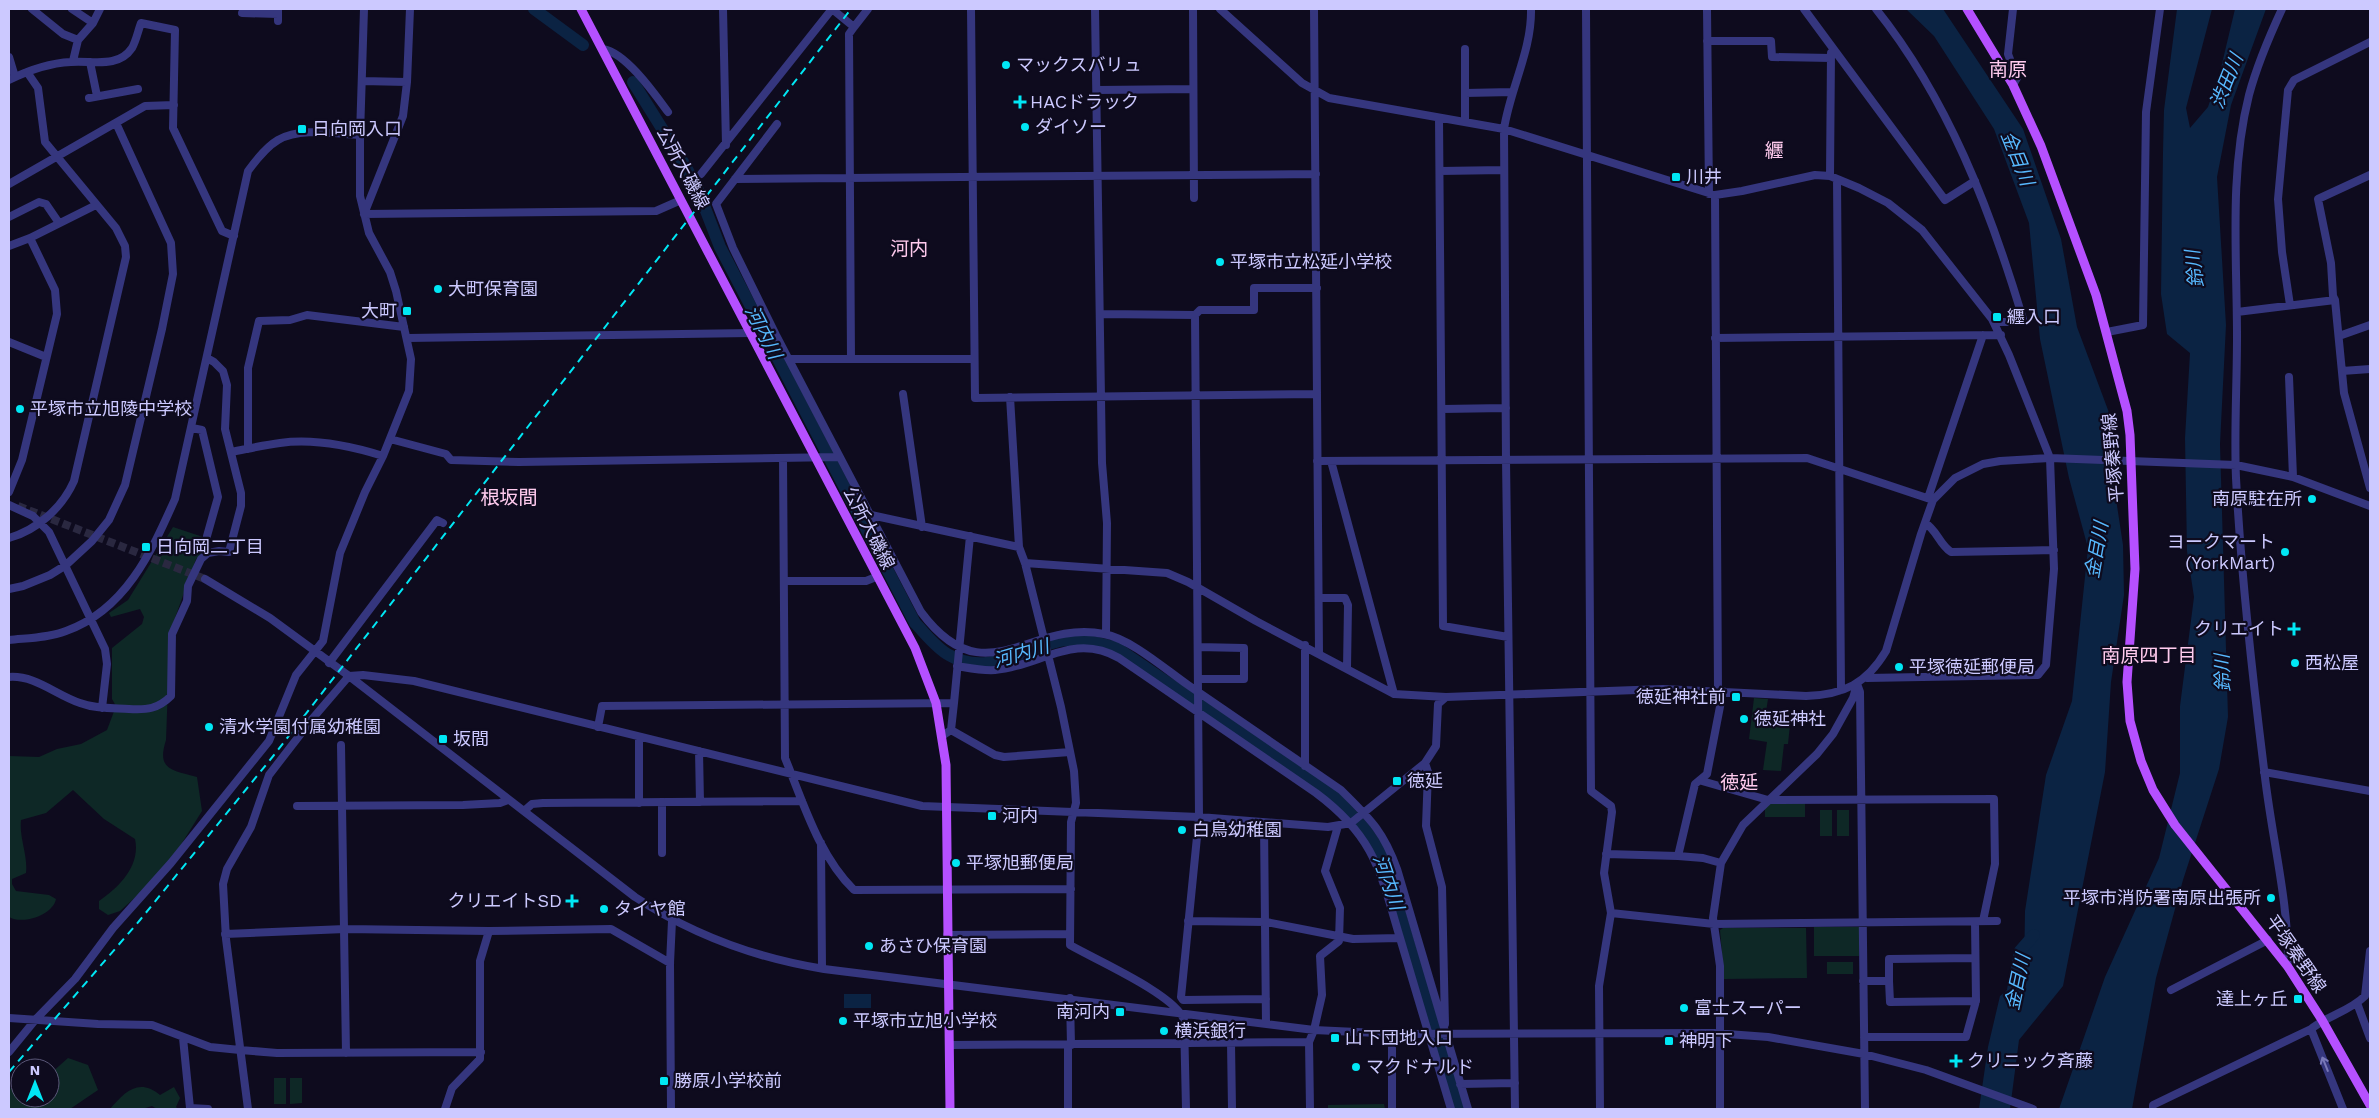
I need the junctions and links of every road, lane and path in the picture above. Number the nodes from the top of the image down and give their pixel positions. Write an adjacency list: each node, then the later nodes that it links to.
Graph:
1 (32, 9): 28 (street)
2 (72, 9): 26 (street)
3 (100, 9): 26 (street)
4 (364, 9): 40 (street)
5 (410, 9): 41 (street)
6 (581, 9): 33 (main road, 公所大磯線)
7 (723, 9): 57 (street)
8 (832, 9): 27 (street); 57 (street)
9 (868, 9): 27 (street)
10 (971, 9): 66 (street)
11 (1095, 9): 45 (street)
12 (1193, 9): 44 (street)
13 (1220, 9): 46 (street)
14 (1314, 9): 46 (street)
15 (1531, 9): 47 (street)
16 (1586, 9): 58 (street)
17 (1707, 9): 29 (street)
18 (1804, 9): 31 (street)
19 (1876, 9): 71 (street)
20 (1967, 9): 42 (main road, 平塚秦野線)
21 (2013, 9): 42 (street)
22 (2160, 9): 92 (street)
23 (2282, 9): 86 (street)
24 (242, 13): 25 (street)
25 (278, 15)
26 (93, 23): 28 (street)
27 (854, 27): 68 (street)
28 (78, 40): 36 (street)
29 (1707, 41): 35 (street); 73 (street)
30 (2370, 42): 85 (street)
31 (1831, 46): 35 (street); 71 (street)
32 (1464, 48): 48 (street)
33 (602, 49): 50 (street); 75 (main road, 公所大磯線)
34 (9, 57): 39 (street)
35 (1831, 58): 69 (street)
36 (73, 61): 37 (street); 38 (street)
37 (90, 62): 43 (street); 49 (street)
38 (27, 72): 39 (street); 59 (street)
39 (12, 79)
40 (362, 81): 41 (street); 56 (street)
41 (407, 82): 77 (street)
42 (2013, 85): 92 (main road, 平塚秦野線)
43 (138, 88)
44 (1193, 89): 45 (street); 64 (street)
45 (1098, 90): 67 (street)
46 (1315, 91): 51 (street); 63 (street)
47 (1513, 92): 48 (street); 55 (street)
48 (1465, 93): 52 (street)
49 (174, 105): 53 (street); 80 (street)
50 (668, 112)
51 (1439, 118): 52 (street); 61 (street)
52 (1465, 122): 55 (street)
53 (116, 123): 59 (street); 153 (street)
54 (777, 124): 70 (street)
55 (1504, 129): 58 (street); 60 (street)
56 (360, 136): 77 (street); 80 (street)
57 (726, 146): 62 (street)
58 (1588, 154): 73 (street); 130 (street)
59 (56, 157): 72 (street); 76 (street)
60 (1504, 170): 61 (street); 116 (street)
61 (1440, 171): 117 (street)
62 (701, 174)
63 (1316, 174): 64 (street); 83 (street)
64 (1194, 175): 67 (street); 74 (street)
65 (2370, 175): 84 (street)
66 (973, 176): 67 (street); 68 (street); 107 (street)
67 (1099, 176): 87 (street)
68 (850, 178): 70 (street); 106 (street)
69 (1834, 178): 73 (street); 89 (street); 97 (street)
70 (735, 179): 94 (street)
71 (1975, 181): 89 (street)
72 (9, 184)
73 (1712, 194): 100 (street)
74 (1194, 198)
75 (681, 200): 77 (street); 93 (main road, 公所大磯線)
76 (96, 205): 79 (street); 143 (street)
77 (364, 214): 91 (street)
78 (9, 217): 79 (street)
79 (58, 223): 81 (street)
80 (234, 236): 104 (street)
81 (30, 238): 82 (street); 103 (street)
82 (9, 246)
83 (1317, 288): 88 (street); 113 (street)
84 (2335, 300): 85 (street); 98 (street)
85 (2290, 305): 86 (street)
86 (2237, 312): 134 (street)
87 (1101, 314): 88 (street); 114 (street)
88 (1195, 315): 112 (street)
89 (1994, 322): 96 (street)
90 (2370, 325): 98 (street)
91 (404, 327): 99 (street); 120 (street)
92 (2107, 332): 131 (main road, 平塚秦野線)
93 (751, 334): 99 (street); 102 (main road, 公所大磯線)
94 (776, 335): 102 (street); 105 (street)
95 (1983, 335): 96 (street); 97 (street); 139 (street)
96 (2000, 335): 127 (street)
97 (1839, 336): 100 (street); 135 (street)
98 (2338, 336): 109 (street)
99 (408, 338): 119 (street)
100 (1715, 338): 126 (street)
101 (9, 342): 103 (street)
102 (760, 345): 123 (main road, 公所大磯線)
103 (46, 357): 138 (street)
104 (207, 358): 118 (street); 121 (street)
105 (790, 359): 106 (street); 124 (street)
106 (851, 359): 107 (street)
107 (974, 359): 115 (street)
108 (2370, 370): 109 (street)
109 (2342, 371): 137 (street)
110 (2289, 376): 136 (street)
111 (903, 394): 146 (street)
112 (1196, 394): 113 (street); 114 (street); 158 (street)
113 (1317, 394): 132 (street)
114 (1101, 396): 115 (street); 154 (street)
115 (1010, 397): 150 (street)
116 (1506, 408): 117 (street); 129 (street)
117 (1442, 410): 128 (street)
118 (192, 428): 147 (street); 161 (street)
119 (390, 439): 122 (street); 125 (street)
120 (248, 449): 121 (street); 122 (street)
121 (231, 452): 190 (street)
122 (383, 456): 169 (street)
123 (817, 457): 124 (street); 125 (street); 155 (main road, 公所大磯線)
124 (837, 457): 142 (street)
125 (783, 458): 157 (street)
126 (1716, 458): 130 (street); 135 (street); 181 (street)
127 (2051, 458): 131 (street); 139 (street); 151 (street)
128 (1443, 460): 129 (street); 133 (street); 163 (street)
129 (1506, 460): 130 (street); 163 (street)
130 (1589, 460): 185 (street)
131 (2132, 460): 134 (street); 244 (main road, 平塚秦野線)
132 (1317, 461): 133 (street); 160 (street)
133 (1331, 461): 183 (street)
134 (2234, 465): 136 (street); 201 (street)
135 (1840, 469): 139 (street); 180 (street)
136 (2293, 477): 141 (street)
137 (2370, 488)
138 (9, 492)
139 (1931, 499): 144 (street)
140 (9, 505): 143 (street)
141 (2370, 505)
142 (871, 515): 146 (street); 166 (street)
143 (39, 522): 149 (street); 153 (street)
144 (1924, 523): 151 (street); 177 (street)
145 (443, 524): 172 (street)
146 (922, 527): 148 (street)
147 (207, 536)
148 (970, 536): 150 (street); 166 (street)
149 (9, 538)
150 (1019, 547): 152 (street)
151 (2054, 550): 177 (street)
152 (1025, 563): 154 (street); 164 (street)
153 (66, 565): 159 (street); 161 (street)
154 (1107, 567): 158 (street); 162 (street)
155 (876, 577): 157 (street); 188 (main road, 公所大磯線)
156 (205, 579): 169 (street)
157 (784, 581): 189 (street)
158 (1197, 587): 167 (street); 168 (street)
159 (9, 589)
160 (1319, 598): 170 (street); 174 (street)
161 (91, 620): 165 (street); 190 (street)
162 (1106, 634): 164 (street); 182 (street)
163 (1508, 637): 184 (street)
164 (1043, 639): 166 (street); 171 (street)
165 (9, 640)
166 (959, 645): 173 (street)
167 (1305, 646): 170 (street); 200 (street)
168 (1198, 647): 178 (street); 178 (street)
169 (314, 651): 172 (street); 260 (street)
170 (1319, 653): 174 (street)
171 (1047, 656): 173 (street); 191 (street); 198 (street)
172 (329, 663): 175 (street)
173 (956, 666): 187 (street)
174 (1347, 668): 183 (street)
175 (349, 676): 192 (street); 205 (street); 239 (street)
176 (9, 677): 190 (street)
177 (1866, 678): 179 (street)
178 (1198, 679): 182 (street)
179 (1857, 684): 180 (street); 206 (street); 207 (street)
180 (1841, 690): 181 (street)
181 (1720, 691): 185 (street); 203 (street)
182 (1198, 692): 191 (street); 200 (street)
183 (1394, 694): 186 (street)
184 (1510, 694): 185 (street); 186 (street); 266 (street)
185 (1589, 694): 224 (street)
186 (1446, 697): 199 (street)
187 (954, 703): 188 (street); 193 (street)
188 (936, 704): 189 (street); 195 (main road, 公所大磯線)
189 (784, 705): 192 (street); 202 (street)
190 (102, 708)
191 (1198, 713): 218 (street); 219 (street)
192 (598, 727): 194 (street)
193 (952, 730): 195 (street); 198 (street)
194 (638, 736): 197 (street); 211 (street)
195 (942, 736): 214 (main road, 公所大磯線)
196 (341, 744): 213 (street)
197 (699, 751): 202 (street); 210 (street)
198 (1070, 752): 216 (street)
199 (1425, 763): 217 (street); 270 (street)
200 (1305, 766): 217 (street)
201 (2264, 772): 204 (street); 248 (street)
202 (792, 774): 208 (street); 214 (street)
203 (1702, 781): 206 (street); 225 (street)
204 (2370, 790)
205 (508, 800): 213 (street); 215 (street)
206 (1768, 800): 207 (street); 226 (street)
207 (1861, 800): 234 (street); 235 (street)
208 (802, 801): 210 (street); 222 (street)
209 (662, 802): 210 (street); 211 (street); 223 (street)
210 (700, 802)
211 (639, 803): 215 (street)
212 (297, 806): 213 (street)
213 (342, 806): 237 (street)
214 (948, 808): 216 (street); 227 (main road, 公所大磯線)
215 (524, 811): 230 (street)
216 (1072, 813): 218 (street); 228 (street)
217 (1364, 813): 219 (street); 270 (street)
218 (1199, 817): 220 (street); 231 (street)
219 (1352, 822): 221 (street); 243 (street)
220 (1264, 824): 221 (street); 233 (street)
221 (1338, 826): 242 (street)
222 (821, 841): 227 (street); 249 (street)
223 (662, 853)
224 (1606, 854): 225 (street); 229 (street)
225 (1678, 856): 226 (street)
226 (1721, 863): 236 (street)
227 (948, 889): 228 (street); 241 (main road, 公所大磯線)
228 (1071, 889): 240 (street)
229 (1611, 913): 236 (street); 267 (street)
230 (672, 921): 247 (street); 249 (street)
231 (1188, 921): 233 (street); 255 (street)
232 (1997, 921): 234 (street)
233 (1266, 922): 242 (street); 255 (street)
234 (1979, 922): 235 (street); 246 (street)
235 (1863, 923): 236 (street); 250 (street)
236 (1714, 924): 268 (street)
237 (345, 929): 238 (street); 239 (street); 282 (street)
238 (489, 930): 247 (street); 281 (street)
239 (225, 934): 279 (street)
240 (1070, 934): 241 (street); 258 (street)
241 (948, 935): 252 (main road, 公所大磯線)
242 (1339, 937): 243 (street); 264 (street)
243 (1400, 938): 269 (street)
244 (2268, 940): 248 (main road, 平塚秦野線); 253 (street)
245 (2370, 951): 257 (street)
246 (1976, 958): 251 (street); 256 (street)
247 (670, 963): 292 (street)
248 (2288, 967): 261 (main road, 平塚秦野線)
249 (822, 968): 252 (street)
250 (1864, 981): 251 (street); 271 (street)
251 (1889, 981): 256 (street)
252 (948, 983): 254 (street); 277 (main road, 公所大磯線)
253 (2171, 990)
254 (1070, 998): 258 (street); 278 (street)
255 (1266, 998): 262 (street)
256 (1976, 1001): 271 (street)
257 (2356, 1003): 261 (street); 273 (street)
258 (1182, 1013): 262 (street); 275 (street)
259 (9, 1018): 260 (street)
260 (36, 1019): 272 (street); 280 (street)
261 (2322, 1020): 263 (street); 287 (main road, 平塚秦野線)
262 (1266, 1024): 264 (street)
263 (2311, 1029): 306 (street); 307 (street, one-way to 263)
264 (1314, 1030): 265 (street); 274 (street)
265 (1392, 1033): 269 (street); 298 (street)
266 (1514, 1033): 267 (street); 270 (street); 285 (street)
267 (1599, 1033): 268 (street); 302 (street)
268 (1719, 1033): 283 (street); 303 (street)
269 (1428, 1034): 270 (street); 299 (street)
270 (1444, 1034): 286 (street)
271 (1864, 1037): 283 (street)
272 (183, 1038): 279 (street); 284 (street)
273 (2370, 1038)
274 (1309, 1042): 276 (street); 297 (street)
275 (1185, 1043): 276 (street); 278 (street); 295 (street)
276 (1231, 1043): 296 (street)
277 (950, 1045): 278 (street); 293 (main road, 公所大磯線)
278 (1069, 1045): 294 (street)
279 (240, 1050): 282 (street); 290 (street)
280 (9, 1052)
281 (481, 1052): 282 (street); 291 (street)
282 (346, 1053)
283 (1864, 1054): 304 (street); 305 (street)
284 (188, 1082): 288 (street); 289 (street)
285 (1515, 1083): 286 (street); 301 (street)
286 (1460, 1084): 300 (street)
287 (2370, 1105)
288 (185, 1109)
289 (208, 1109)
290 (248, 1109)
291 (445, 1109)
292 (671, 1109)
293 (950, 1109)
294 (1068, 1109)
295 (1186, 1109)
296 (1232, 1109)
297 (1310, 1109)
298 (1392, 1109)
299 (1451, 1109)
300 (1468, 1109)
301 (1515, 1109)
302 (1600, 1109)
303 (1720, 1109)
304 (1865, 1109)
305 (2033, 1109)
306 (2153, 1109)
307 (2343, 1109)

